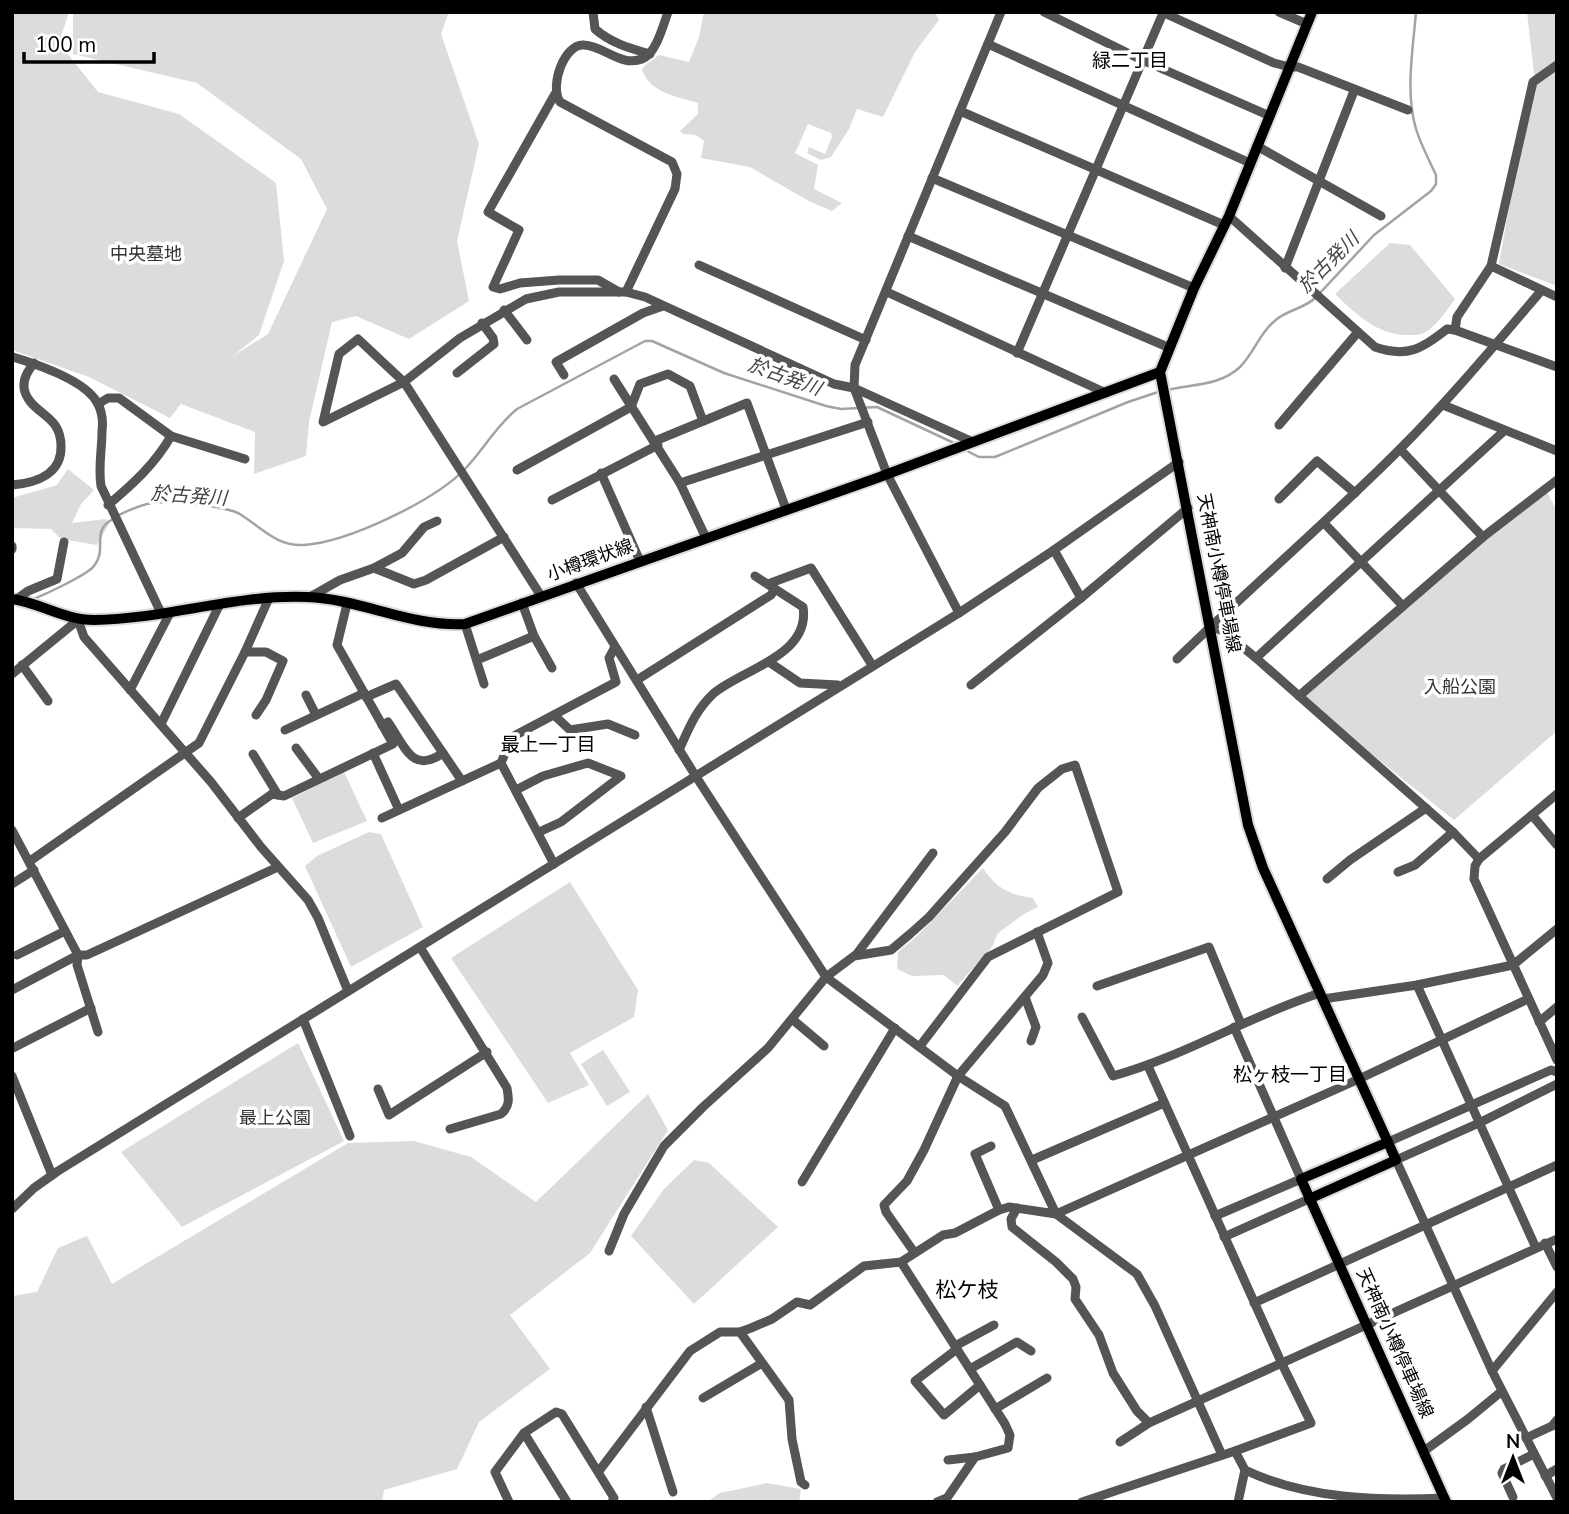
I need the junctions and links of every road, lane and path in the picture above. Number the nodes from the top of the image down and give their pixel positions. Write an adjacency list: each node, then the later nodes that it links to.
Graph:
1 (593, 12): 11 (street)
2 (668, 12): 11 (street)
3 (1001, 12): 10 (street)
4 (1044, 12): 12 (street)
5 (1162, 12): 8 (street); 12 (street)
6 (1279, 12): 9 (street)
7 (1312, 12): 9 (main road)
8 (1176, 15): 14 (street)
9 (1307, 24): 14 (main road)
10 (988, 44): 17 (street); 19 (street)
11 (650, 54): 16 (street)
12 (1142, 60): 17 (street); 20 (street)
13 (1557, 65): 31 (street)
14 (1290, 67): 15 (street); 20 (main road)
15 (1354, 91): 18 (street); 25 (street)
16 (555, 94): 36 (street); 36 (street)
17 (1123, 106): 22 (street); 23 (street)
18 (1408, 110)
19 (960, 111): 23 (street); 24 (street)
20 (1269, 116): 21 (main road)
21 (1257, 146): 22 (main road); 25 (street)
22 (1250, 163): 27 (main road)
23 (1096, 171): 27 (street); 28 (street)
24 (932, 178): 28 (street); 29 (street)
25 (1317, 181): 26 (street); 32 (street)
26 (1381, 216)
27 (1226, 221): 32 (street); 33 (main road)
28 (1069, 235): 33 (street); 37 (street)
29 (908, 236): 35 (street); 37 (street)
30 (699, 265): 45 (street)
31 (1491, 266): 34 (street); 42 (street)
32 (1285, 268): 43 (street)
33 (1194, 288): 47 (main road)
34 (1541, 291): 38 (street); 46 (street)
35 (887, 292): 45 (street); 48 (street)
36 (623, 293): 39 (street); 40 (street)
37 (1043, 294): 47 (street); 48 (street)
38 (1557, 297)
39 (663, 306): 53 (street); 57 (street)
40 (504, 310): 41 (street); 44 (street)
41 (482, 323): 52 (street); 56 (street)
42 (1455, 330): 43 (street); 46 (street)
43 (1358, 332): 64 (street)
44 (527, 340)
45 (866, 340): 57 (street)
46 (1496, 345): 51 (street); 60 (street)
47 (1170, 348): 54 (main road)
48 (1017, 353): 58 (street)
49 (13, 357): 50 (street)
50 (34, 363): 59 (street); 79 (street)
51 (1557, 367)
52 (457, 373)
53 (564, 375)
54 (1161, 377): 58 (main road, 小樽環状線); 73 (main road, 天神南小樽停車場線)
55 (614, 379): 61 (street)
56 (404, 382): 56 (street); 89 (street)
57 (856, 392): 63 (street); 68 (street)
58 (1105, 393): 68 (main road, 小樽環状線)
59 (98, 404): 66 (street); 84 (street)
60 (1443, 405): 65 (street); 69 (street)
61 (631, 407): 62 (street); 67 (street); 74 (street)
62 (703, 421): 67 (street); 71 (street)
63 (868, 422): 71 (street); 76 (street)
64 (1279, 425)
65 (1504, 431): 70 (street); 80 (street)
66 (171, 436): 72 (street); 84 (street)
67 (656, 443): 75 (street); 78 (street)
68 (970, 443): 76 (main road, 小樽環状線)
69 (1399, 449): 80 (street); 81 (street)
70 (1557, 451)
71 (767, 456): 78 (street); 86 (street)
72 (245, 459)
73 (1179, 462): 85 (main road, 天神南小樽停車場線); 93 (street)
74 (517, 470)
75 (601, 473): 83 (street); 94 (street)
76 (887, 474): 86 (main road, 小樽環状線); 109 (street)
77 (1557, 480): 90 (street)
78 (680, 483): 91 (street)
79 (12, 485)
80 (1438, 491): 90 (street); 95 (street)
81 (1355, 493): 82 (street); 88 (street)
82 (1279, 499)
83 (552, 500)
84 (108, 505): 110 (street)
85 (1188, 508): 103 (street); 113 (main road, 天神南小樽停車場線)
86 (786, 509): 91 (main road, 小樽環状線)
87 (437, 522): 96 (street)
88 (1324, 523): 95 (street); 113 (street)
89 (504, 537): 96 (street); 100 (street)
90 (1483, 537): 108 (street)
91 (706, 538): 94 (main road, 小樽環状線)
92 (64, 542): 104 (street)
93 (1055, 550): 103 (street); 109 (street)
94 (640, 561): 98 (main road, 小樽環状線)
95 (1360, 562): 108 (street); 117 (street)
96 (374, 568): 101 (street)
97 (755, 576): 99 (street)
98 (576, 583): 100 (main road, 小樽環状線); 115 (street)
99 (772, 587): 120 (street); 122 (street); 125 (street)
100 (541, 596): 106 (main road, 小樽環状線)
101 (310, 597): 102 (main road, 小樽環状線); 105 (main road, 小樽環状線)
102 (269, 598): 107 (main road, 小樽環状線); 116 (street)
103 (1081, 598): 128 (street)
104 (17, 600): 111 (main road, 小樽環状線)
105 (347, 604): 112 (main road, 小樽環状線); 131 (street)
106 (522, 604): 112 (main road, 小樽環状線); 114 (street)
107 (219, 606): 110 (main road, 小樽環状線); 137 (street)
108 (1403, 606): 132 (street)
109 (959, 612): 122 (street)
110 (165, 613): 111 (main road, 小樽環状線); 129 (street)
111 (78, 620): 121 (street); 129 (street)
112 (465, 624): 119 (street)
113 (1211, 626): 117 (street); 118 (street); 184 (main road, 天神南小樽停車場線)
114 (534, 636): 119 (street); 123 (street)
115 (615, 647): 125 (street); 136 (street)
116 (245, 652): 134 (street); 144 (street)
117 (1256, 658): 132 (street)
118 (1177, 659)
119 (477, 660): 126 (street)
120 (769, 662): 127 (street); 142 (street)
121 (22, 665): 124 (street); 133 (street)
122 (872, 665): 127 (street)
123 (552, 668)
124 (12, 674)
125 (637, 680): 142 (street)
126 (484, 684)
127 (839, 685): 148 (street)
128 (971, 685)
129 (130, 690): 137 (street)
130 (306, 695): 135 (street)
131 (365, 695): 135 (street); 138 (street); 143 (street)
132 (1299, 696): 154 (street)
133 (48, 701)
134 (256, 715)
135 (316, 715): 139 (street)
136 (554, 715): 140 (street); 147 (street)
137 (161, 724): 144 (street)
138 (382, 725): 143 (street); 145 (street)
139 (285, 730)
140 (635, 735)
141 (296, 748): 149 (street)
142 (679, 750): 148 (street)
143 (443, 752): 150 (street)
144 (186, 753): 157 (street); 166 (street)
145 (373, 753): 149 (street); 155 (street)
146 (253, 754): 153 (street)
147 (501, 763): 150 (street); 151 (street)
148 (695, 775): 165 (street); 179 (street)
149 (319, 779): 153 (street)
150 (462, 781): 155 (street)
151 (516, 790): 160 (street); 160 (street)
152 (1557, 794): 156 (street)
153 (278, 795): 157 (street)
154 (1426, 808): 161 (street); 169 (street)
155 (399, 810): 158 (street)
156 (1532, 815): 162 (street); 164 (street)
157 (238, 818): 167 (street)
158 (382, 818)
159 (12, 830): 166 (street)
160 (539, 832): 165 (street)
161 (1452, 832): 164 (street); 168 (street)
162 (1557, 845)
163 (933, 853): 177 (street)
164 (1479, 859): 178 (street)
165 (554, 864): 174 (street)
166 (32, 865): 170 (street); 172 (street)
167 (278, 867): 176 (street); 183 (street)
168 (1398, 872)
169 (1327, 879)
170 (12, 884)
171 (1557, 929): 178 (street)
172 (65, 931): 175 (street); 176 (street)
173 (1037, 932): 177 (street); 185 (street); 199 (street)
174 (420, 947): 183 (street); 201 (street)
175 (17, 955)
176 (78, 955): 182 (street); 188 (street)
177 (856, 956): 179 (street)
178 (1513, 965): 180 (street); 186 (street)
179 (825, 977): 191 (street); 194 (street)
180 (1417, 985): 184 (street); 196 (street)
181 (1097, 986): 193 (street)
182 (12, 990)
183 (348, 991): 190 (street)
184 (1322, 996): 193 (street); 207 (main road, 天神南小樽停車場線)
185 (1025, 997): 197 (street); 206 (street)
186 (1528, 999): 192 (street); 196 (street)
187 (1557, 1007): 192 (street)
188 (91, 1008): 195 (street); 200 (street)
189 (1082, 1017): 203 (street)
190 (303, 1019): 215 (street); 222 (street)
191 (792, 1019): 198 (street); 236 (street)
192 (1539, 1022): 202 (street)
193 (1238, 1026): 203 (street); 212 (street)
194 (895, 1028): 199 (street); 224 (street)
195 (98, 1032)
196 (1442, 1040): 207 (street); 211 (street)
197 (1031, 1041)
198 (824, 1046)
199 (920, 1046): 206 (street)
200 (12, 1047)
201 (487, 1052): 209 (street); 214 (street)
202 (1557, 1060)
203 (1148, 1066): 210 (street)
204 (1557, 1072): 211 (street)
205 (12, 1076): 222 (street)
206 (958, 1076): 219 (street); 237 (street)
207 (1359, 1079): 212 (street); 216 (main road, 天神南小樽停車場線)
208 (1557, 1084): 213 (street)
209 (378, 1089)
210 (1164, 1103): 218 (street); 219 (street)
211 (1471, 1103): 213 (street); 216 (street)
212 (1273, 1115): 218 (street); 223 (street)
213 (1479, 1123): 220 (street); 225 (street)
214 (450, 1129)
215 (350, 1136)
216 (1388, 1142): 220 (main road, 天神南小樽停車場線); 223 (main road)
217 (991, 1146): 229 (street)
218 (1187, 1154): 230 (street); 231 (street)
219 (1031, 1160): 230 (street)
220 (1396, 1160): 226 (main road); 232 (street)
221 (1557, 1165): 225 (street)
222 (52, 1175): 228 (street)
223 (1301, 1179): 226 (main road, 天神南小樽停車場線); 231 (street)
224 (802, 1182)
225 (1508, 1187): 232 (street); 235 (street)
226 (1309, 1199): 233 (street); 239 (main road, 天神南小樽停車場線)
227 (1017, 1208): 229 (street); 230 (street); 261 (street)
228 (12, 1209)
229 (999, 1210): 237 (street)
230 (1056, 1214): 257 (street)
231 (1215, 1216): 233 (street)
232 (1427, 1225): 239 (street); 241 (street)
233 (1224, 1237): 243 (street)
234 (1557, 1239): 235 (street)
235 (1541, 1245): 240 (street); 241 (street)
236 (609, 1251)
237 (914, 1252): 238 (street)
238 (901, 1262): 246 (street); 247 (street)
239 (1341, 1264): 243 (street); 245 (main road, 天神南小樽停車場線)
240 (1557, 1267)
241 (1453, 1286): 245 (street); 252 (street)
242 (1557, 1292): 252 (street)
243 (1254, 1303): 250 (street)
244 (994, 1325): 247 (street)
245 (1367, 1325): 250 (street); 266 (main road, 天神南小樽停車場線)
246 (740, 1332): 249 (street); 258 (street)
247 (956, 1347): 251 (street); 254 (street)
248 (1031, 1351): 251 (street)
249 (762, 1363): 256 (street); 275 (street)
250 (1282, 1364): 257 (street); 265 (street)
251 (970, 1369): 254 (street)
252 (1492, 1371): 255 (street)
253 (1048, 1378): 259 (street)
254 (980, 1385): 259 (street)
255 (1502, 1391): 263 (street); 266 (street)
256 (703, 1398)
257 (1197, 1403): 261 (street); 268 (street)
258 (646, 1407): 273 (street); 276 (street)
259 (995, 1409): 269 (street)
260 (1557, 1420): 263 (street)
261 (1149, 1423): 264 (street)
262 (524, 1433): 273 (street); 283 (street); 284 (street)
263 (1526, 1438): 267 (street)
264 (1120, 1443)
265 (1234, 1451): 268 (street); 272 (street)
266 (1424, 1451): 281 (main road, 天神南小樽停車場線)
267 (1534, 1454): 274 (street); 277 (street)
268 (1222, 1455): 286 (street)
269 (975, 1457): 270 (street); 279 (street)
270 (948, 1460)
271 (1557, 1469): 274 (street)
272 (1245, 1470): 280 (street); 287 (street)
273 (598, 1471): 285 (street)
274 (1545, 1476): 278 (street)
275 (805, 1485)
276 (673, 1492)
277 (1513, 1497)
278 (1557, 1498)
279 (944, 1500)
280 (1360, 1500): 282 (street)
281 (1445, 1500): 282 (street)
282 (1409, 1501)
283 (509, 1502)
284 (567, 1502)
285 (612, 1502)
286 (1082, 1502)
287 (1238, 1502)

